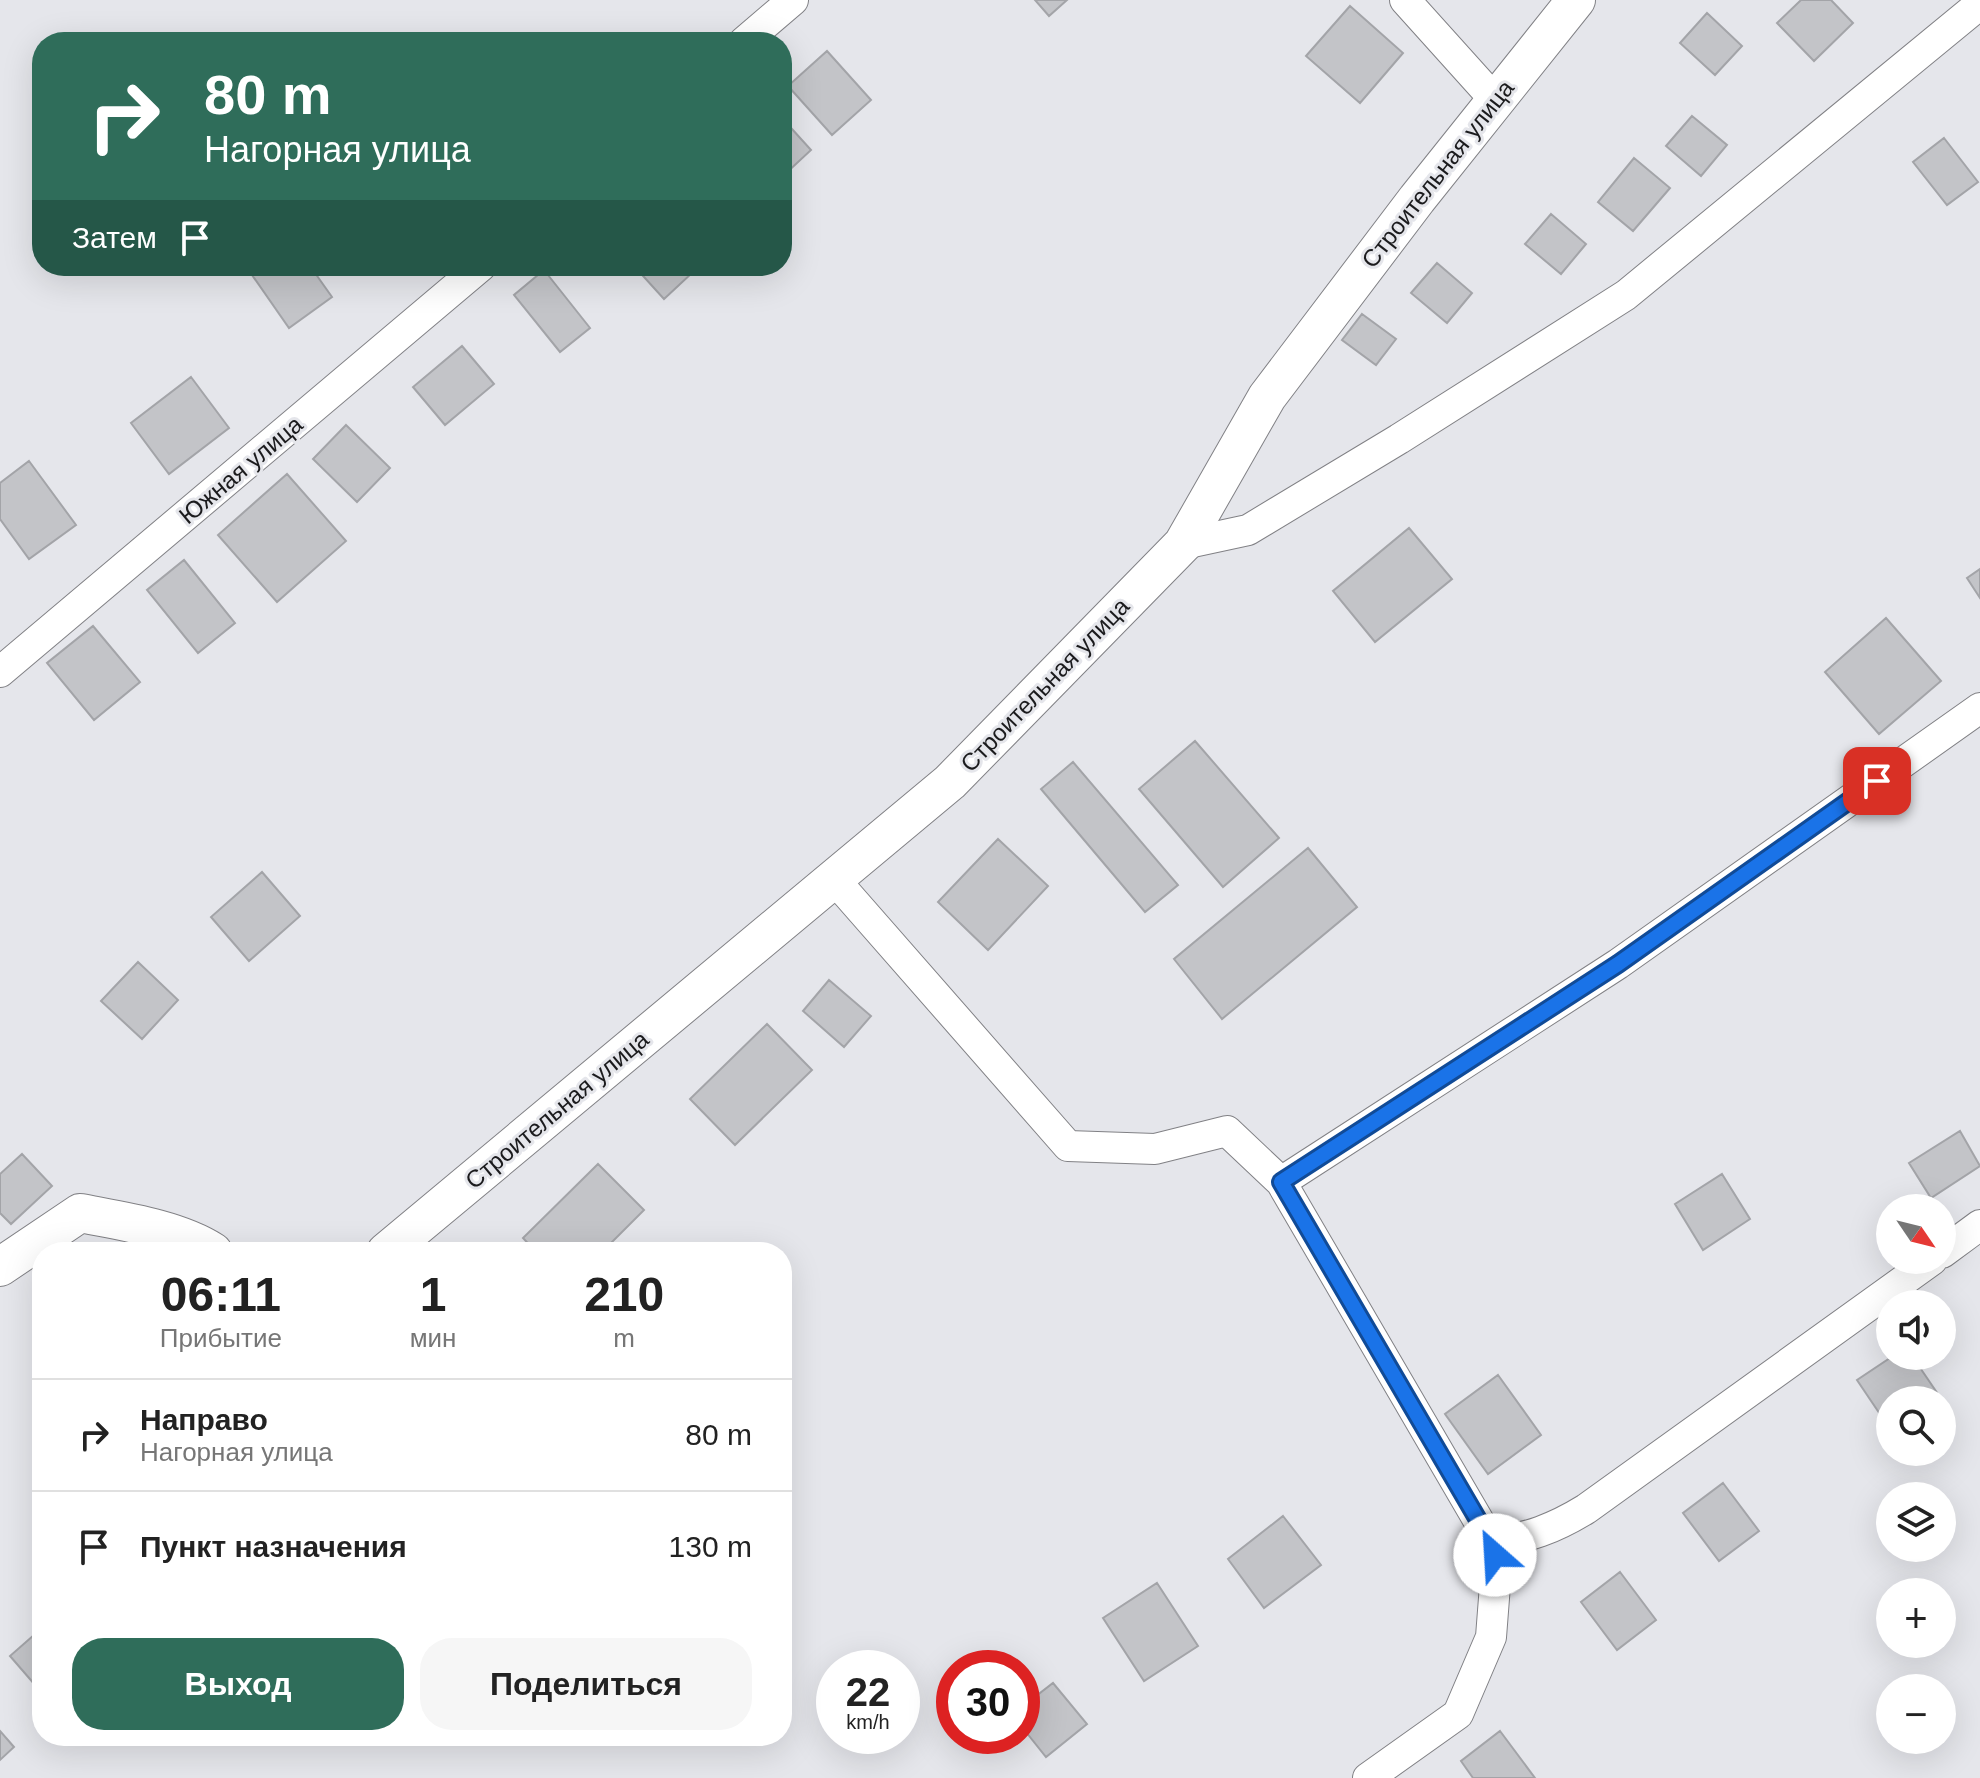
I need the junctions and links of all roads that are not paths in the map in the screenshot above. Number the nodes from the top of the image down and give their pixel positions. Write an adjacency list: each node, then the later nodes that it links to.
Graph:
1 (793, 0): 5 (street)
2 (1405, 0): 6 (street)
3 (1576, 0): 6 (street, Строительная улица)
4 (1980, 4): 8 (street)
5 (756, 32)
6 (1495, 100): 8 (street, Строительная улица)
7 (469, 276): 9 (street, Южная улица)
8 (1183, 544): 11 (street, Строительная улица)
9 (0, 672)
10 (1980, 708): 12 (street)
11 (834, 879): 12 (street); 16 (street, Строительная улица)
12 (1281, 1182): 21 (street)
13 (1980, 1225): 17 (street)
14 (37, 1242): 15 (street)
15 (195, 1242)
16 (398, 1242)
17 (1956, 1243)
18 (32, 1245): 19 (street)
19 (0, 1267)
20 (1913, 1274): 21 (street)
21 (1491, 1542): 22 (street)
22 (1368, 1778)

